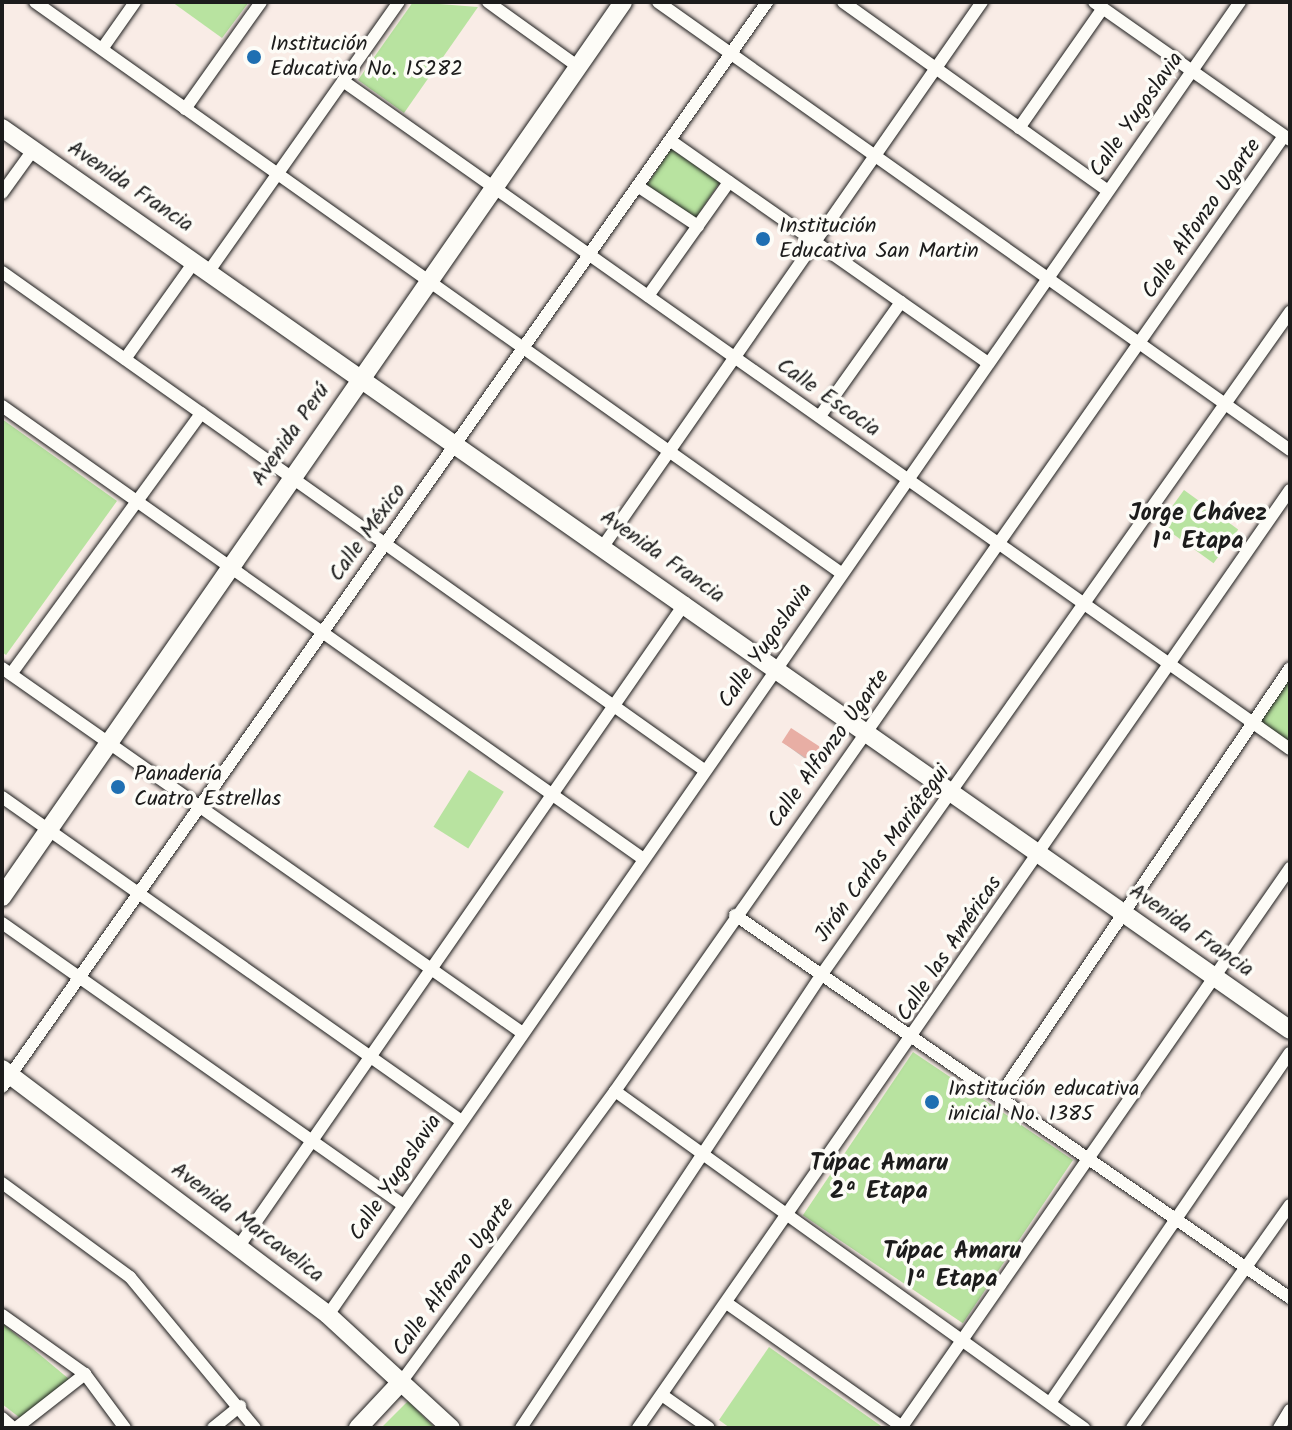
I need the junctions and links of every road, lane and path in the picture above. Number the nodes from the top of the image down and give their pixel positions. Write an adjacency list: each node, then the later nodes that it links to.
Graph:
1 (35, 2): 13 (street)
2 (135, 2): 13 (street)
3 (261, 2): 19 (street)
4 (399, 2): 18 (street)
5 (488, 2): 15 (street)
6 (623, 2): 15 (street, Avenida Perú)
7 (658, 2): 14 (street)
8 (767, 2): 14 (street, Calle México)
9 (982, 2): 16 (street)
10 (1240, 2): 17 (street, Calle Yugoslavia)
11 (847, 3): 16 (street)
12 (1099, 5): 17 (street); 21 (street)
13 (102, 49): 19 (street)
14 (730, 54): 23 (street, Calle México); 25 (street)
15 (577, 66): 29 (street, Avenida Perú)
16 (936, 68): 21 (street); 25 (street)
17 (1192, 71): 22 (street); 30 (street, Calle Yugoslavia)
18 (343, 81): 26 (street); 29 (street, Calle Escocia)
19 (185, 109): 26 (street)
20 (2, 128): 24 (street, Avenida Francia)
21 (1019, 128): 30 (street)
22 (1287, 138): 42 (street, Calle Alfonzo Ugarte)
23 (671, 141): 27 (street); 28 (street, Calle México)
24 (33, 150): 31 (street); 35 (street, Avenida Francia)
25 (875, 156): 33 (street); 37 (street)
26 (277, 174): 35 (street); 38 (street)
27 (729, 182): 32 (street); 33 (street)
28 (639, 187): 32 (street); 34 (street, Calle México)
29 (493, 188): 34 (street, Calle Escocia); 38 (street, Avenida Perú)
30 (1108, 191): 37 (street, Calle Yugoslavia)
31 (2, 193)
32 (698, 226): 39 (street)
33 (815, 242): 40 (street); 44 (street)
34 (590, 257): 39 (street, Calle Escocia); 43 (street, Calle México)
35 (202, 266): 45 (street); 47 (street, Avenida Francia)
36 (2, 272): 45 (street)
37 (1047, 279): 42 (street); 46 (street, Calle Yugoslavia)
38 (428, 280): 43 (street); 47 (street, Avenida Perú)
39 (648, 296): 44 (street, Calle Escocia)
40 (901, 302): 46 (street); 51 (street)
41 (1290, 312): 48 (street, Jirón Carlos Mariátegui)
42 (1139, 344): 48 (street); 59 (street, Calle Alfonzo Ugarte)
43 (524, 349): 52 (street, Calle México); 54 (street)
44 (735, 357): 51 (street, Calle Escocia); 54 (street)
45 (125, 359): 50 (street)
46 (988, 363): 56 (street, Calle Yugoslavia)
47 (362, 375): 52 (street, Avenida Francia); 55 (street, Avenida Perú)
48 (1226, 405): 53 (street); 65 (street, Jirón Carlos Mariátegui)
49 (2, 406): 58 (street)
50 (201, 413): 55 (street); 58 (street)
51 (820, 416): 56 (street, Calle Escocia)
52 (457, 444): 60 (street, Calle México); 61 (street, Avenida Francia)
53 (1290, 450)
54 (669, 451): 61 (street); 63 (street)
55 (291, 477): 60 (street); 62 (street, Avenida Perú)
56 (907, 478): 59 (street, Calle Escocia); 63 (street, Calle Yugoslavia)
57 (1290, 490): 67 (street, Calle las Américas)
58 (137, 501): 62 (street); 70 (street)
59 (999, 542): 65 (street, Calle Escocia); 73 (street, Calle Alfonzo Ugarte)
60 (385, 544): 66 (street, Calle México); 71 (street)
61 (604, 545): 64 (street, Avenida Francia)
62 (228, 566): 66 (street); 74 (street, Avenida Perú)
63 (841, 573): 68 (street, Calle Yugoslavia)
64 (685, 603): 68 (street, Avenida Francia); 71 (street)
65 (1087, 606): 67 (street, Calle Escocia); 77 (street, Jirón Carlos Mariátegui)
66 (322, 632): 78 (street); 80 (street, Calle México)
67 (1171, 665): 72 (street, Calle Escocia); 82 (street, Calle las Américas)
68 (776, 666): 73 (street, Avenida Francia); 76 (street, Calle Yugoslavia)
69 (1290, 668): 72 (street)
70 (6, 671): 74 (street)
71 (613, 706): 76 (street); 78 (street)
72 (1253, 724): 75 (street, Calle Escocia); 87 (street)
73 (867, 732): 77 (street, Avenida Francia); 88 (street, Calle Alfonzo Ugarte)
74 (108, 742): 80 (street); 81 (street, Avenida Perú)
75 (1290, 749)
76 (704, 770): 83 (street, Calle Yugoslavia)
77 (951, 793): 82 (street, Avenida Francia); 91 (street, Jirón Carlos Mariátegui)
78 (551, 794): 83 (street); 90 (street)
79 (2, 797): 81 (street)
80 (202, 809): 85 (street, Calle México); 90 (street)
81 (49, 829): 85 (street); 86 (street, Avenida Perú)
82 (1040, 852): 87 (street, Avenida Francia); 96 (street, Calle las Américas)
83 (642, 858): 95 (street, Calle Yugoslavia)
84 (1290, 868): 92 (street)
85 (143, 896): 93 (street, Calle México); 98 (street)
86 (2, 897)
87 (1125, 914): 92 (street, Avenida Francia); 101 (street)
88 (735, 915): 91 (street); 100 (street, Calle Alfonzo Ugarte)
89 (2, 923): 93 (street)
90 (429, 968): 95 (street); 98 (street)
91 (822, 974): 96 (street); 104 (street, Jirón Carlos Mariátegui)
92 (1214, 977): 94 (street, Avenida Francia); 105 (street)
93 (82, 979): 99 (street, Calle México); 103 (street)
94 (1290, 1030)
95 (521, 1032): 102 (street, Calle Yugoslavia)
96 (914, 1038): 101 (street); 109 (street, Calle las Américas)
97 (1290, 1053): 110 (street)
98 (368, 1055): 102 (street); 103 (street)
99 (5, 1077): 111 (street, Avenida Marcavelica)
100 (615, 1091): 104 (street); 119 (street, Calle Alfonzo Ugarte)
101 (999, 1097): 105 (street)
102 (460, 1120): 107 (street, Calle Yugoslavia)
103 (309, 1139): 107 (street); 111 (street)
104 (701, 1154): 109 (street); 132 (street, Jirón Carlos Mariátegui)
105 (1086, 1157): 110 (street); 117 (street)
106 (2, 1183): 122 (street)
107 (401, 1203): 116 (street, Calle Yugoslavia)
108 (1290, 1205): 112 (street)
109 (790, 1217): 114 (street, Calle las Américas); 117 (street)
110 (1177, 1220): 112 (street); 121 (street)
111 (239, 1246): 116 (street, Avenida Marcavelica)
112 (1246, 1268): 113 (street); 137 (street)
113 (1290, 1298)
114 (728, 1304): 120 (street, Calle las Américas); 135 (street)
115 (2, 1315): 118 (street)
116 (328, 1315): 119 (street, Avenida Marcavelica)
117 (963, 1341): 121 (street); 135 (street)
118 (85, 1374): 126 (street); 127 (street)
119 (402, 1381): 130 (street); 131 (street, Avenida Marcavelica)
120 (662, 1395): 133 (street, Calle las Américas); 134 (street)
121 (1050, 1403): 136 (street)
122 (240, 1406): 128 (street); 129 (street)
123 (1290, 1410): 125 (street)
124 (2, 1418): 126 (street)
125 (1282, 1427)
126 (15, 1428)
127 (125, 1428)
128 (213, 1428)
129 (255, 1428)
130 (358, 1428)
131 (451, 1428)
132 (521, 1428)
133 (638, 1428)
134 (709, 1428)
135 (902, 1428)
136 (1084, 1428)
137 (1132, 1428)

